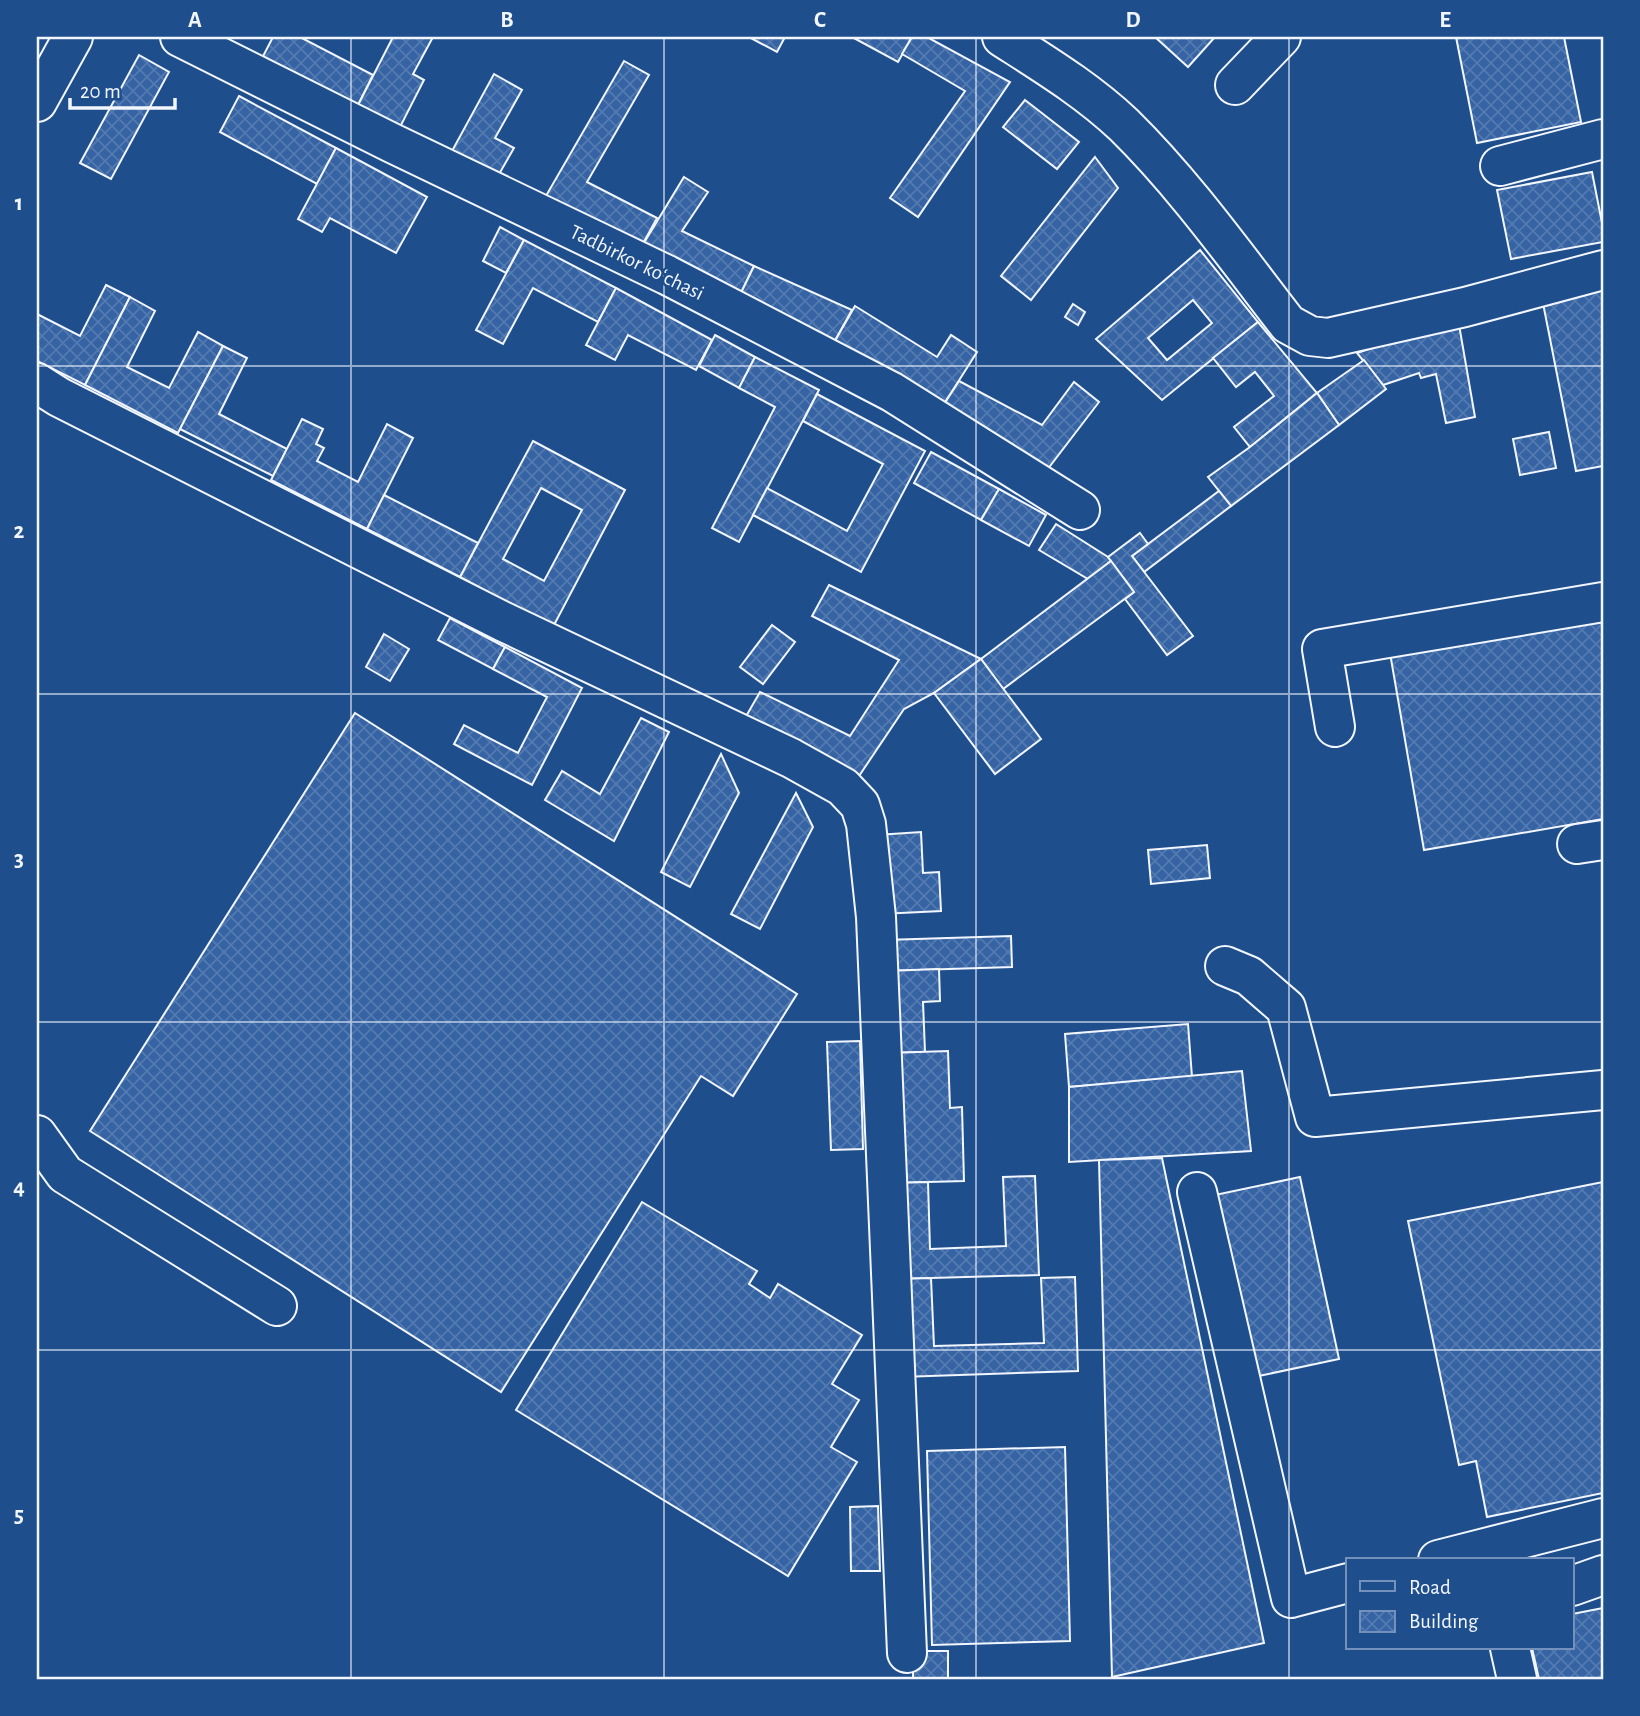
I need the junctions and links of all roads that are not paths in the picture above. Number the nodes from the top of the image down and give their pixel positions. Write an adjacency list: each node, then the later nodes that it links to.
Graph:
1 (73, 37): 6 (street)
2 (180, 37): 11 (street, Tadbirkor koʻchasi)
3 (1002, 37): 9 (street)
4 (1281, 37): 5 (street)
5 (1235, 85)
6 (37, 102)
7 (1603, 139): 8 (street)
8 (1500, 166)
9 (1603, 270)
10 (37, 383): 25 (street)
11 (1080, 510)
12 (1603, 602): 13 (street)
13 (1335, 727)
14 (1225, 966): 15 (street)
15 (1603, 1090)
16 (37, 1135): 18 (street)
17 (1197, 1192): 22 (street)
18 (277, 1306)
19 (1603, 1518): 20 (street)
20 (1446, 1558)
21 (1603, 1575): 23 (street)
22 (1346, 1584)
23 (1574, 1585)
24 (1510, 1650): 26 (street)
25 (907, 1653)
26 (1517, 1679)

